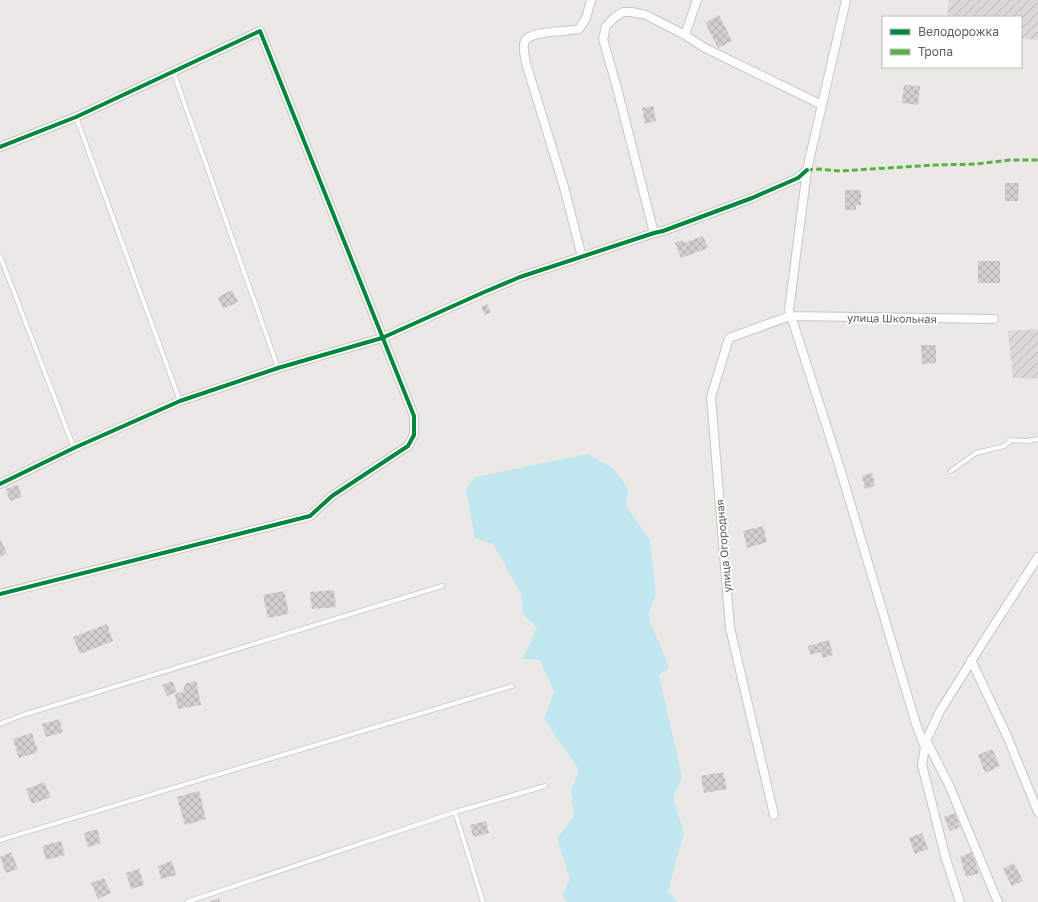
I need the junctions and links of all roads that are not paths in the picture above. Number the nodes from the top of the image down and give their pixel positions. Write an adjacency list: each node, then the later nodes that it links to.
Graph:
1 (591, 0): 12 (street)
2 (697, 0): 4 (street)
3 (846, 0): 6 (street)
4 (685, 36): 6 (street); 10 (street)
5 (173, 71): 7 (street); 15 (street); 16 (lane)
6 (822, 105): 9 (street)
7 (76, 117): 8 (street); 17 (lane)
8 (0, 146)
9 (807, 170): 10 (street); 13 (street)
10 (654, 233): 12 (street)
11 (0, 256): 19 (lane)
12 (582, 257): 15 (street)
13 (790, 316): 14 (street, улица Школьная); 29 (street); 33 (street, улица Огородная)
14 (994, 319)
15 (382, 338): 16 (street); 24 (street)
16 (278, 368): 17 (street)
17 (180, 401): 19 (street)
18 (1038, 439): 20 (lane)
19 (74, 448): 21 (street)
20 (951, 471)
21 (0, 484)
22 (1038, 557): 25 (street)
23 (442, 586): 27 (lane)
24 (0, 594)
25 (971, 660): 28 (street); 32 (street)
26 (512, 686): 34 (lane)
27 (0, 724)
28 (926, 741): 29 (street); 38 (street)
29 (926, 750): 37 (street)
30 (545, 786): 31 (lane)
31 (455, 812): 35 (lane); 36 (lane)
32 (1038, 812)
33 (774, 815)
34 (0, 840)
35 (187, 902)
36 (483, 902)
37 (960, 902)
38 (998, 902)

